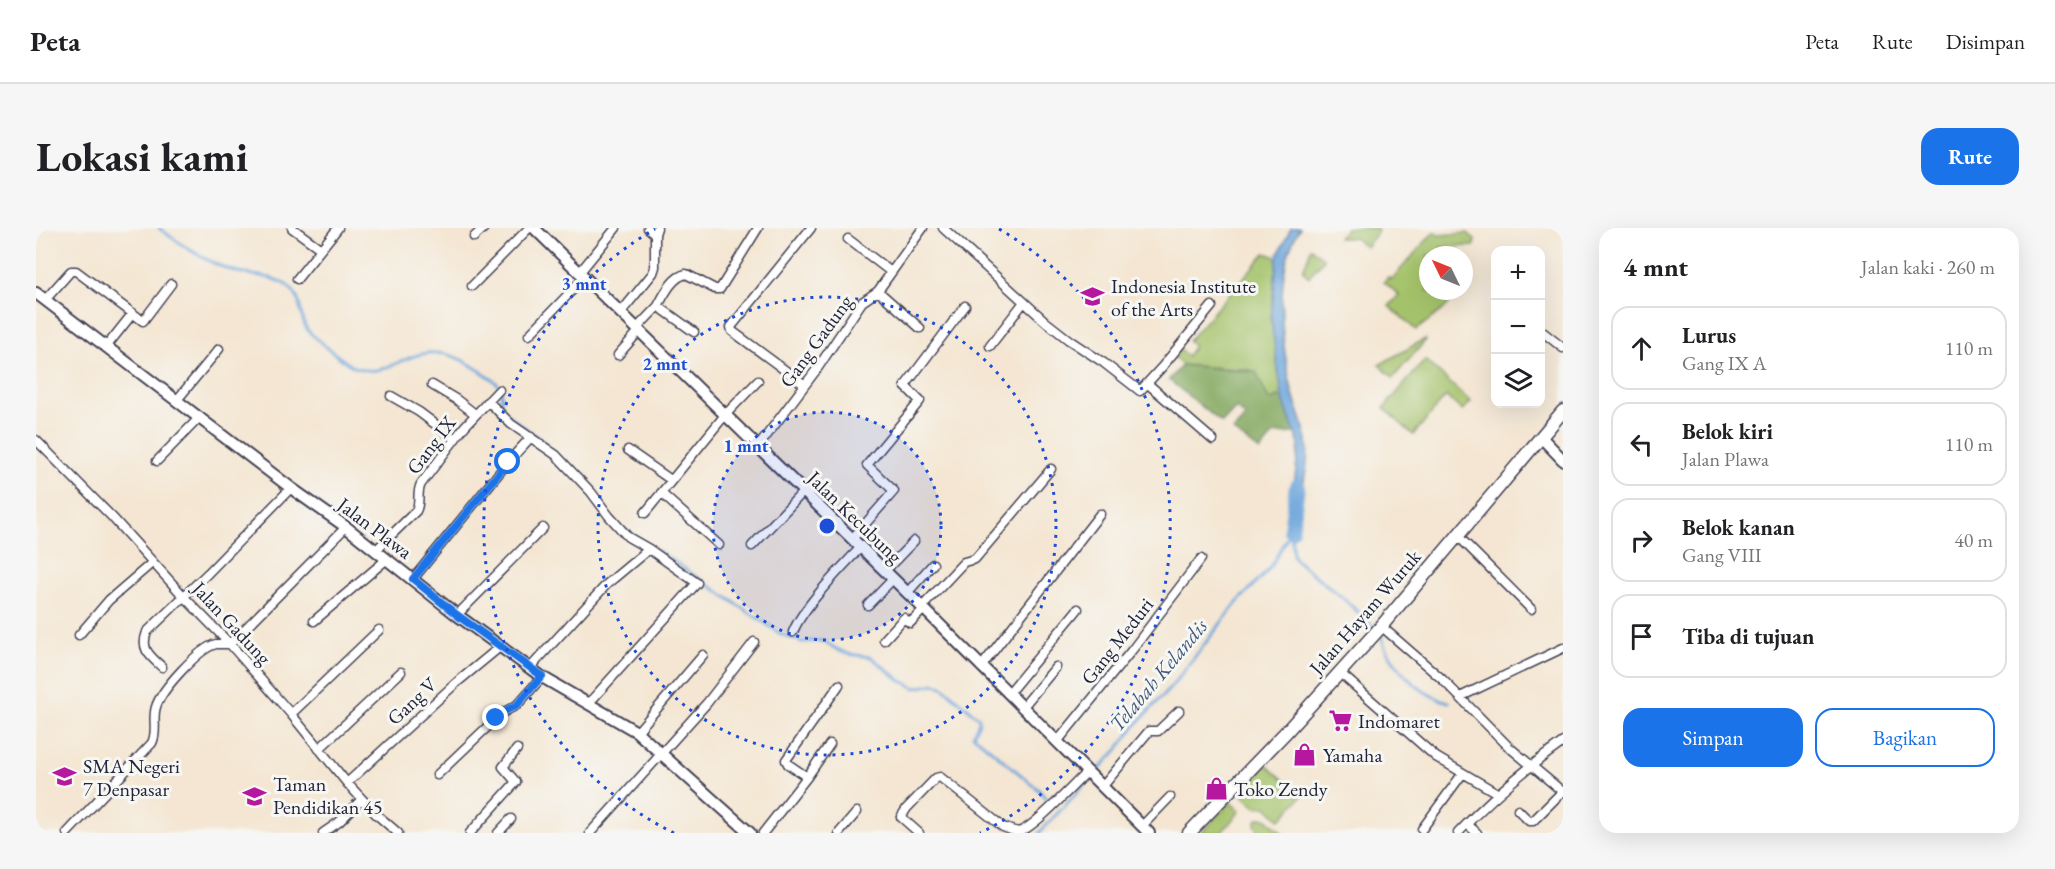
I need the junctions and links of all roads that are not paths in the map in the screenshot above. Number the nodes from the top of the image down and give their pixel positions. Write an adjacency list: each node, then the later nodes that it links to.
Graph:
1 (292, 228): 13 (street)
2 (338, 228): 13 (street)
3 (484, 228): 11 (street)
4 (616, 228): 15 (street)
5 (758, 228): 22 (street)
6 (811, 228): 40 (street)
7 (923, 228): 14 (street, Gang Gadung)
8 (943, 228): 21 (street)
9 (537, 229): 15 (street, Jalan Kecubung); 18 (street)
10 (653, 230): 25 (street)
11 (474, 237)
12 (848, 239): 14 (street)
13 (321, 249): 16 (street)
14 (891, 272): 19 (street, Gang Gadung)
15 (582, 275): 25 (street, Jalan Kecubung); 31 (street)
16 (297, 279)
17 (171, 284): 26 (street)
18 (472, 286)
19 (878, 291): 27 (street); 40 (street, Gang Gadung)
20 (41, 296): 26 (street); 33 (street, Jalan Plawa)
21 (1024, 302): 32 (street); 38 (street)
22 (658, 306): 28 (street); 29 (street)
23 (965, 306): 68 (street)
24 (1212, 306): 38 (street)
25 (622, 311): 28 (street, Jalan Kecubung)
26 (133, 313): 33 (street)
27 (920, 328)
28 (639, 329): 36 (street); 47 (street, Jalan Kecubung)
29 (694, 332)
30 (1545, 334): 34 (street)
31 (529, 335)
32 (990, 346)
33 (106, 347): 43 (street, Jalan Plawa)
34 (1563, 348)
35 (219, 349): 43 (street)
36 (618, 355)
37 (758, 381): 47 (street)
38 (1148, 384): 52 (street)
39 (432, 385): 46 (street)
40 (805, 385): 54 (street, Gang Gadung)
41 (499, 390): 44 (street, Gang IX)
42 (391, 396): 51 (street)
43 (177, 400): 48 (street, Jalan Plawa)
44 (488, 400): 46 (street, Gang IX); 49 (street)
45 (1563, 411): 50 (main road, Jalan Hayam Wuruk)
46 (475, 414): 51 (street, Gang IX)
47 (725, 415): 54 (street, Jalan Kecubung); 59 (street)
48 (200, 417): 57 (street); 60 (street, Jalan Plawa)
49 (531, 437): 73 (street); 80 (street)
50 (1540, 437): 56 (street); 67 (main road, Jalan Hayam Wuruk)
51 (455, 439): 74 (street, Gang IX)
52 (1214, 440)
53 (36, 441): 77 (street, Jalan Gadung)
54 (758, 447): 61 (street, Jalan Kecubung)
55 (628, 450): 59 (street)
56 (1563, 460)
57 (157, 461)
58 (1051, 469): 84 (street)
59 (671, 480): 62 (street)
60 (291, 488): 65 (street, Jalan Plawa); 82 (street)
61 (803, 492): 68 (street, Jalan Kecubung); 71 (street)
62 (661, 493): 63 (street); 70 (street)
63 (645, 513)
64 (1100, 514): 100 (street)
65 (346, 527): 74 (street, Jalan Plawa); 95 (street)
66 (543, 528): 87 (street)
67 (1457, 535): 86 (street); 89 (main road, Jalan Hayam Wuruk)
68 (852, 539): 72 (street, Jalan Kecubung)
69 (914, 541): 79 (street)
70 (719, 545)
71 (752, 546)
72 (861, 548): 79 (street, Jalan Kecubung); 91 (street)
73 (650, 549): 102 (street); 109 (street)
74 (376, 550): 75 (street, Jalan Plawa)
75 (387, 559): 80 (street, Jalan Plawa); 88 (street)
76 (1201, 559): 114 (street, Gang Meduri)
77 (153, 562): 82 (street, Jalan Gadung); 92 (street)
78 (933, 564): 81 (street)
79 (889, 574): 81 (street, Jalan Kecubung); 83 (street)
80 (413, 579): 87 (street, Jalan Plawa)
81 (907, 593): 84 (street, Jalan Kecubung)
82 (183, 595): 95 (street, Jalan Gadung); 99 (street)
83 (868, 605)
84 (923, 608): 93 (street); 100 (street, Jalan Kecubung)
85 (1078, 609): 107 (street)
86 (1531, 609)
87 (457, 615): 96 (street, Jalan Plawa)
88 (314, 621)
89 (1380, 627): 104 (main road, Jalan Hayam Wuruk); 108 (street)
90 (379, 630): 112 (street)
91 (793, 632)
92 (79, 635)
93 (884, 640)
94 (754, 642): 119 (street)
95 (231, 644): 112 (street, Jalan Gadung); 136 (street)
96 (501, 646): 102 (street, Jalan Plawa); 125 (street, Gang V)
97 (1563, 648): 108 (street)
98 (703, 655): 113 (street)
99 (162, 667)
100 (981, 667): 107 (street, Jalan Kecubung)
101 (1056, 667): 110 (street)
102 (530, 668): 105 (street, Jalan Plawa)
103 (401, 672): 117 (street)
104 (1340, 672): 121 (street); 146 (main road, Jalan Hayam Wuruk)
105 (542, 676): 109 (street, Jalan Plawa); 122 (street)
106 (839, 685): 123 (street)
107 (1008, 694): 110 (street, Jalan Kecubung)
108 (1462, 698): 120 (street)
109 (589, 704): 113 (street, Jalan Plawa)
110 (1022, 708): 114 (street, Jalan Kecubung)
111 (1179, 711): 124 (street)
112 (291, 714): 117 (street, Jalan Gadung)
113 (637, 732): 119 (street, Jalan Plawa)
114 (1057, 742): 124 (street, Jalan Kecubung)
115 (1563, 742): 120 (street)
116 (830, 744): 123 (street)
117 (319, 749): 125 (street, Jalan Gadung)
118 (517, 749): 139 (street)
119 (662, 754): 141 (street); 142 (street, Jalan Plawa)
120 (1531, 765): 126 (street); 127 (street)
121 (1463, 773): 127 (street); 134 (street)
122 (437, 775)
123 (807, 777): 143 (street)
124 (1095, 778): 135 (street, Jalan Kecubung); 145 (street)
125 (346, 783): 129 (street, Jalan Gadung)
126 (1562, 792): 130 (street)
127 (1497, 793): 133 (street)
128 (1170, 797): 135 (street)
129 (362, 799): 137 (street); 138 (street, Jalan Gadung)
130 (1518, 810)
131 (857, 812): 144 (street)
132 (511, 819): 140 (street)
133 (1467, 824): 147 (street); 148 (street)
134 (1422, 829)
135 (1146, 830)
136 (67, 833)
137 (324, 833)
138 (398, 833)
139 (470, 833)
140 (498, 833)
141 (590, 833)
142 (750, 833)
143 (763, 833)
144 (839, 833)
145 (919, 833)
146 (1190, 833)
147 (1458, 833)
148 (1477, 833)

